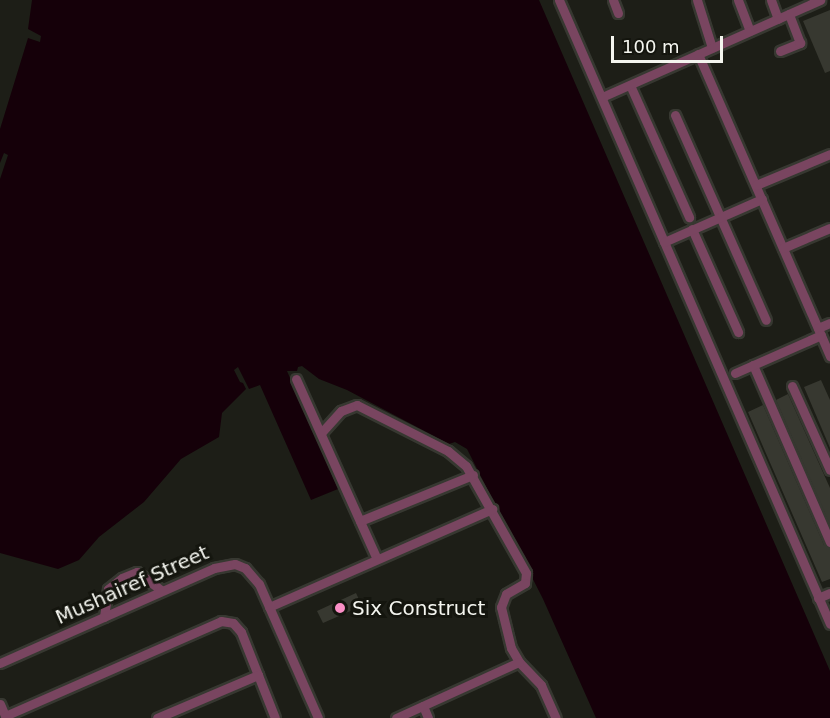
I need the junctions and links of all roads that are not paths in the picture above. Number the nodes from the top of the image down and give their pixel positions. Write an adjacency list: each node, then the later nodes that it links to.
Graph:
1 (559, 0): 15 (street)
2 (614, 0): 7 (street)
3 (697, 0): 11 (street)
4 (738, 0): 10 (street)
5 (771, 0): 9 (street)
6 (820, 0): 8 (street)
7 (618, 13)
8 (789, 14): 9 (street); 12 (street)
9 (778, 19): 10 (street)
10 (750, 31): 11 (street)
11 (712, 48): 13 (street)
12 (780, 51)
13 (698, 54): 14 (street); 18 (street)
14 (630, 85): 15 (street); 20 (street)
15 (602, 97): 24 (street)
16 (675, 115): 21 (street)
17 (830, 154): 18 (street)
18 (756, 185): 19 (street)
19 (762, 199): 21 (street); 25 (street)
20 (689, 217)
21 (721, 217): 23 (street); 26 (street)
22 (830, 228): 25 (street)
23 (692, 229): 24 (street); 28 (street)
24 (663, 242): 44 (street)
25 (783, 248): 29 (street)
26 (766, 320)
27 (830, 323): 29 (street)
28 (738, 332)
29 (823, 336): 30 (street); 31 (street)
30 (830, 356)
31 (753, 365): 32 (street); 40 (street)
32 (735, 373)
33 (296, 379): 35 (street)
34 (792, 386): 36 (street)
35 (321, 433): 37 (street); 39 (street)
36 (830, 470)
37 (473, 475): 38 (street); 39 (street)
38 (492, 509): 41 (street); 48 (street)
39 (360, 521): 41 (street)
40 (830, 542)
41 (377, 560): 45 (street)
42 (162, 591): 45 (street, Mushairef Street); 46 (street, Mushairef Street); 46 (street)
43 (830, 593): 44 (street)
44 (818, 598): 47 (street)
45 (269, 607): 56 (street, Mushairef Street)
46 (104, 617): 49 (street, Mushairef Street)
47 (830, 624)
48 (519, 662): 52 (street); 59 (street)
49 (0, 663)
50 (258, 675): 53 (street); 54 (street); 55 (street)
51 (0, 704): 53 (street)
52 (423, 706): 57 (street); 58 (street)
53 (6, 717)
54 (157, 718)
55 (275, 718)
56 (318, 718)
57 (396, 718)
58 (428, 718)
59 (556, 718)

